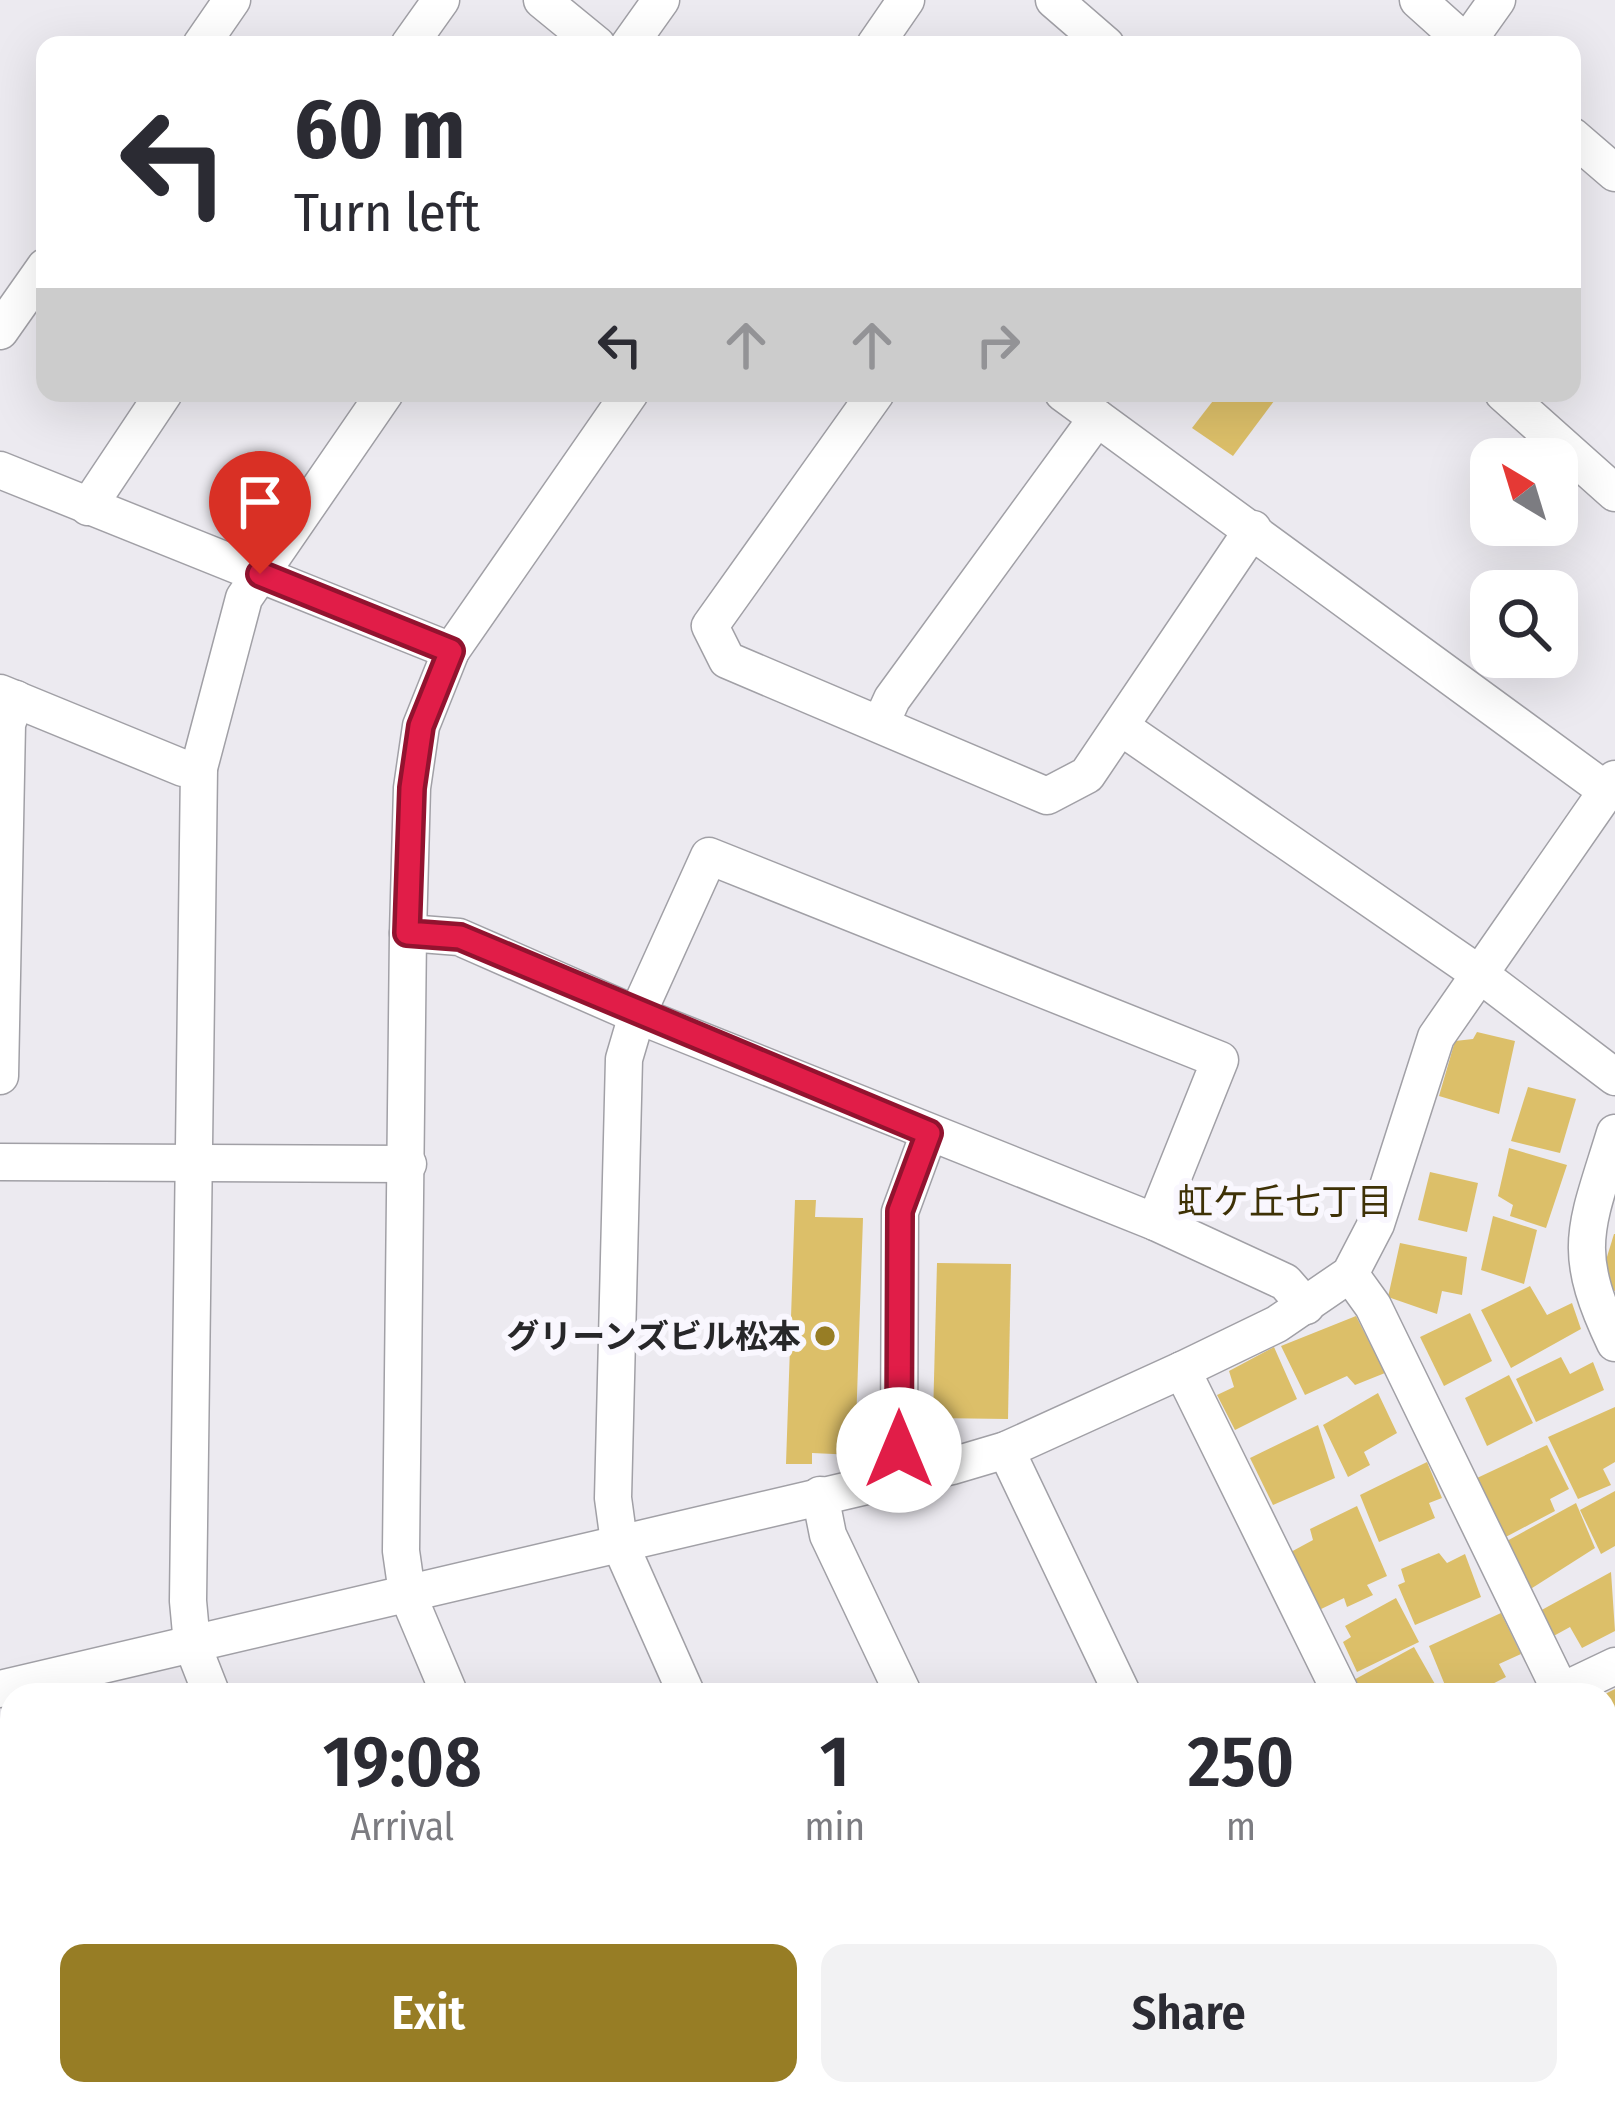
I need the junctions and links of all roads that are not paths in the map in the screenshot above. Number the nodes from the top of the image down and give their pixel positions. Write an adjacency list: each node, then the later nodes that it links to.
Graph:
1 (232, 0): 9 (street)
2 (441, 0): 10 (street)
3 (542, 0): 11 (street)
4 (661, 0): 12 (street)
5 (906, 0): 13 (street)
6 (1054, 0): 14 (street)
7 (1418, 0): 15 (street)
8 (1497, 0): 16 (street)
9 (207, 36)
10 (415, 36)
11 (586, 36)
12 (635, 36)
13 (881, 36)
14 (1096, 36)
15 (1457, 36)
16 (1472, 36)
17 (1581, 144): 18 (street)
18 (1615, 173)
19 (36, 280): 20 (street)
20 (0, 331)
21 (158, 402): 30 (street)
22 (379, 402): 32 (street)
23 (624, 402): 33 (street)
24 (870, 402): 35 (street)
25 (1075, 402): 27 (street)
26 (1513, 402): 29 (street)
27 (1097, 418): 31 (street); 35 (street)
28 (0, 470): 30 (street)
29 (1615, 494)
30 (88, 507): 32 (street)
31 (1253, 529): 36 (street); 38 (street)
32 (260, 574): 33 (street); 37 (street)
33 (451, 651): 39 (street)
34 (8, 696): 37 (street); 42 (street)
35 (881, 723): 36 (street)
36 (1121, 727): 40 (street)
37 (199, 768): 48 (street)
38 (1611, 785): 40 (street)
39 (407, 933): 41 (street); 47 (street)
40 (1478, 974): 43 (street); 50 (street)
41 (637, 1015): 44 (street); 49 (street); 57 (street)
42 (0, 1076)
43 (1615, 1077)
44 (929, 1133): 49 (street); 55 (street)
45 (1615, 1133): 52 (street)
46 (0, 1162): 48 (street)
47 (408, 1164): 48 (street); 58 (street)
48 (194, 1165): 59 (street)
49 (1155, 1222): 51 (street)
50 (1350, 1274): 51 (street); 68 (street)
51 (1306, 1306): 53 (street)
52 (1615, 1343)
53 (1182, 1370): 54 (street); 67 (street)
54 (1006, 1450): 55 (street); 66 (street)
55 (904, 1475): 56 (street)
56 (820, 1496): 57 (street); 65 (street)
57 (619, 1542): 58 (street); 64 (street)
58 (407, 1593): 59 (street); 63 (street)
59 (192, 1644): 61 (street); 62 (street)
60 (1615, 1666): 69 (street)
61 (26, 1683)
62 (207, 1683)
63 (445, 1683)
64 (682, 1683)
65 (898, 1683)
66 (1117, 1683)
67 (1336, 1683)
68 (1552, 1683)
69 (1578, 1683)

